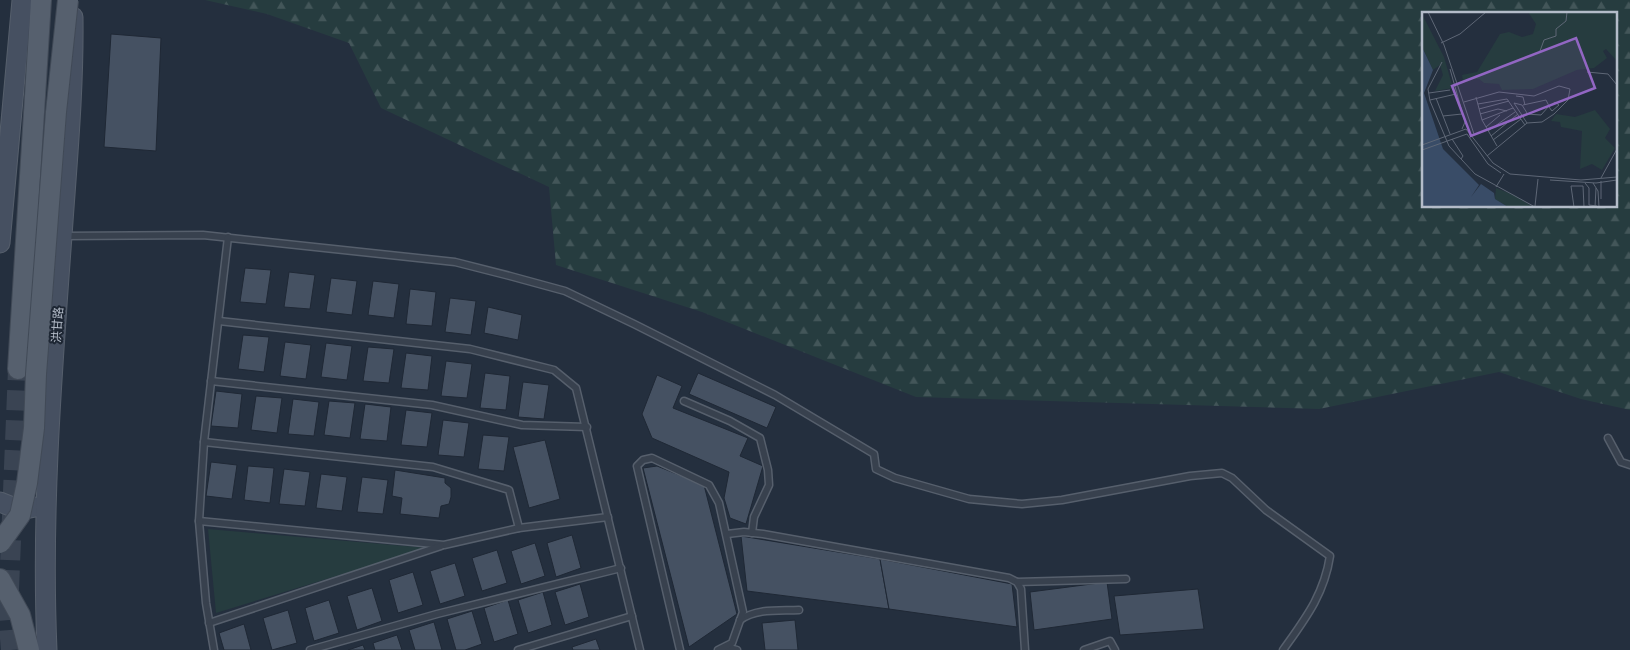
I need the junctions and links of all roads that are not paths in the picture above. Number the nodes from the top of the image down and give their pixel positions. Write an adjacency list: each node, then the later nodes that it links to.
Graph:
1 (22, 0): 7 (main road)
2 (41, 0): 9 (main road)
3 (68, 0): 23 (main road, bridge)
4 (73, 0): 5 (main road, 洪甘路)
5 (62, 236): 6 (lane); 16 (main road, 洪甘路)
6 (228, 237): 8 (lane); 46 (lane)
7 (0, 243)
8 (219, 321): 10 (lane); 12 (lane)
9 (18, 369)
10 (211, 381): 12 (lane); 14 (lane)
11 (684, 400): 21 (lane)
12 (588, 427): 18 (lane)
13 (1608, 438): 15 (lane)
14 (204, 442): 19 (lane); 20 (lane)
15 (1630, 465)
16 (46, 498): 17 (main road); 35 (main road, 洪甘路)
17 (0, 502)
18 (608, 517): 20 (lane); 25 (lane)
19 (199, 521): 24 (lane); 32 (lane)
20 (519, 528): 24 (lane)
21 (752, 533): 22 (lane); 28 (lane)
22 (726, 534): 31 (lane); 40 (lane)
23 (0, 542)
24 (444, 545): 32 (lane)
25 (621, 568): 30 (lane); 37 (lane)
26 (1126, 578): 28 (lane)
27 (0, 579): 34 (main road)
28 (1017, 582): 43 (lane)
29 (799, 610): 31 (lane)
30 (632, 616): 38 (lane); 39 (lane)
31 (740, 620): 33 (lane)
32 (209, 623): 36 (lane)
33 (725, 647): 41 (lane); 42 (lane)
34 (29, 650)
35 (47, 650)
36 (214, 650)
37 (310, 650)
38 (518, 650)
39 (640, 650)
40 (680, 650)
41 (718, 650)
42 (737, 650)
43 (1025, 650)
44 (1084, 650): 45 (lane)
45 (1115, 650)
46 (1283, 650)

